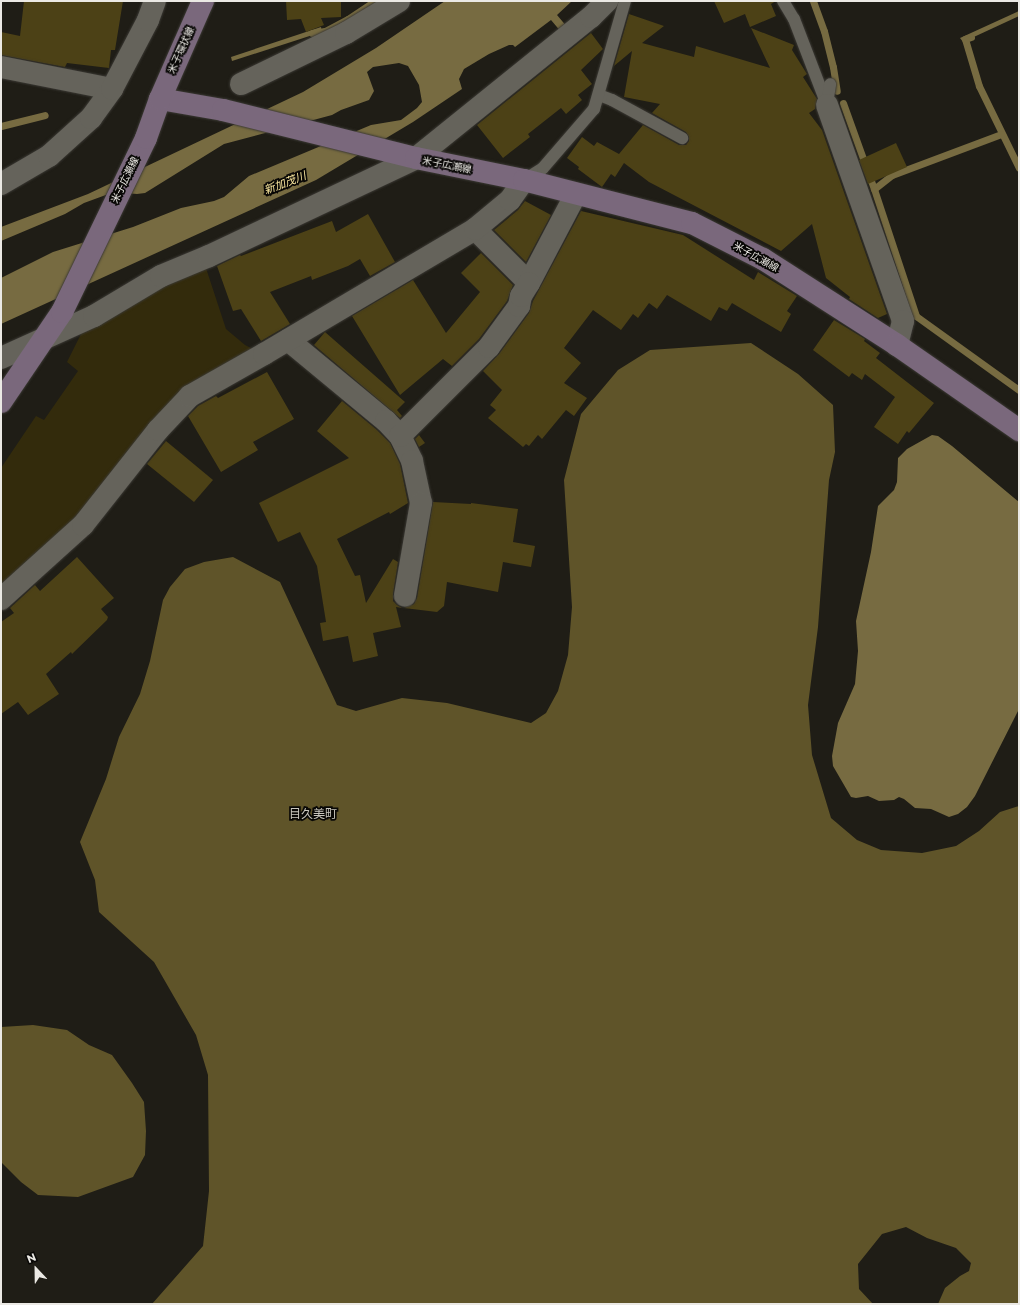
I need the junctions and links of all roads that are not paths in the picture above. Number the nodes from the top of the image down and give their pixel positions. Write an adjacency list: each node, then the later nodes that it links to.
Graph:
1 (155, 1): 10 (street)
2 (203, 1): 12 (main road, 米子環状線)
3 (398, 1): 8 (street)
4 (607, 1): 15 (street)
5 (626, 1): 11 (lane)
6 (784, 1): 13 (lane)
7 (1, 67): 10 (street)
8 (241, 84)
9 (830, 84): 13 (lane)
10 (112, 89): 17 (street)
11 (599, 95): 14 (lane); 16 (lane)
12 (160, 99): 15 (main road, 米子広瀬線); 21 (main road, 米子広瀬線)
13 (827, 105): 23 (street)
14 (682, 138)
15 (409, 156): 16 (main road, 米子広瀬線); 21 (street)
16 (524, 180): 18 (main road, 米子広瀬線); 19 (street)
17 (1, 184)
18 (576, 194): 20 (street); 23 (main road, 米子広瀬線)
19 (475, 229): 20 (street); 22 (street)
20 (529, 283): 27 (street)
21 (44, 339): 24 (street); 25 (main road, 米子広瀬線)
22 (288, 340): 27 (street); 29 (street)
23 (897, 345): 26 (main road, 米子広瀬線)
24 (1, 358)
25 (1, 402)
26 (1019, 430)
27 (400, 436): 28 (street)
28 (405, 596)
29 (1, 599)

